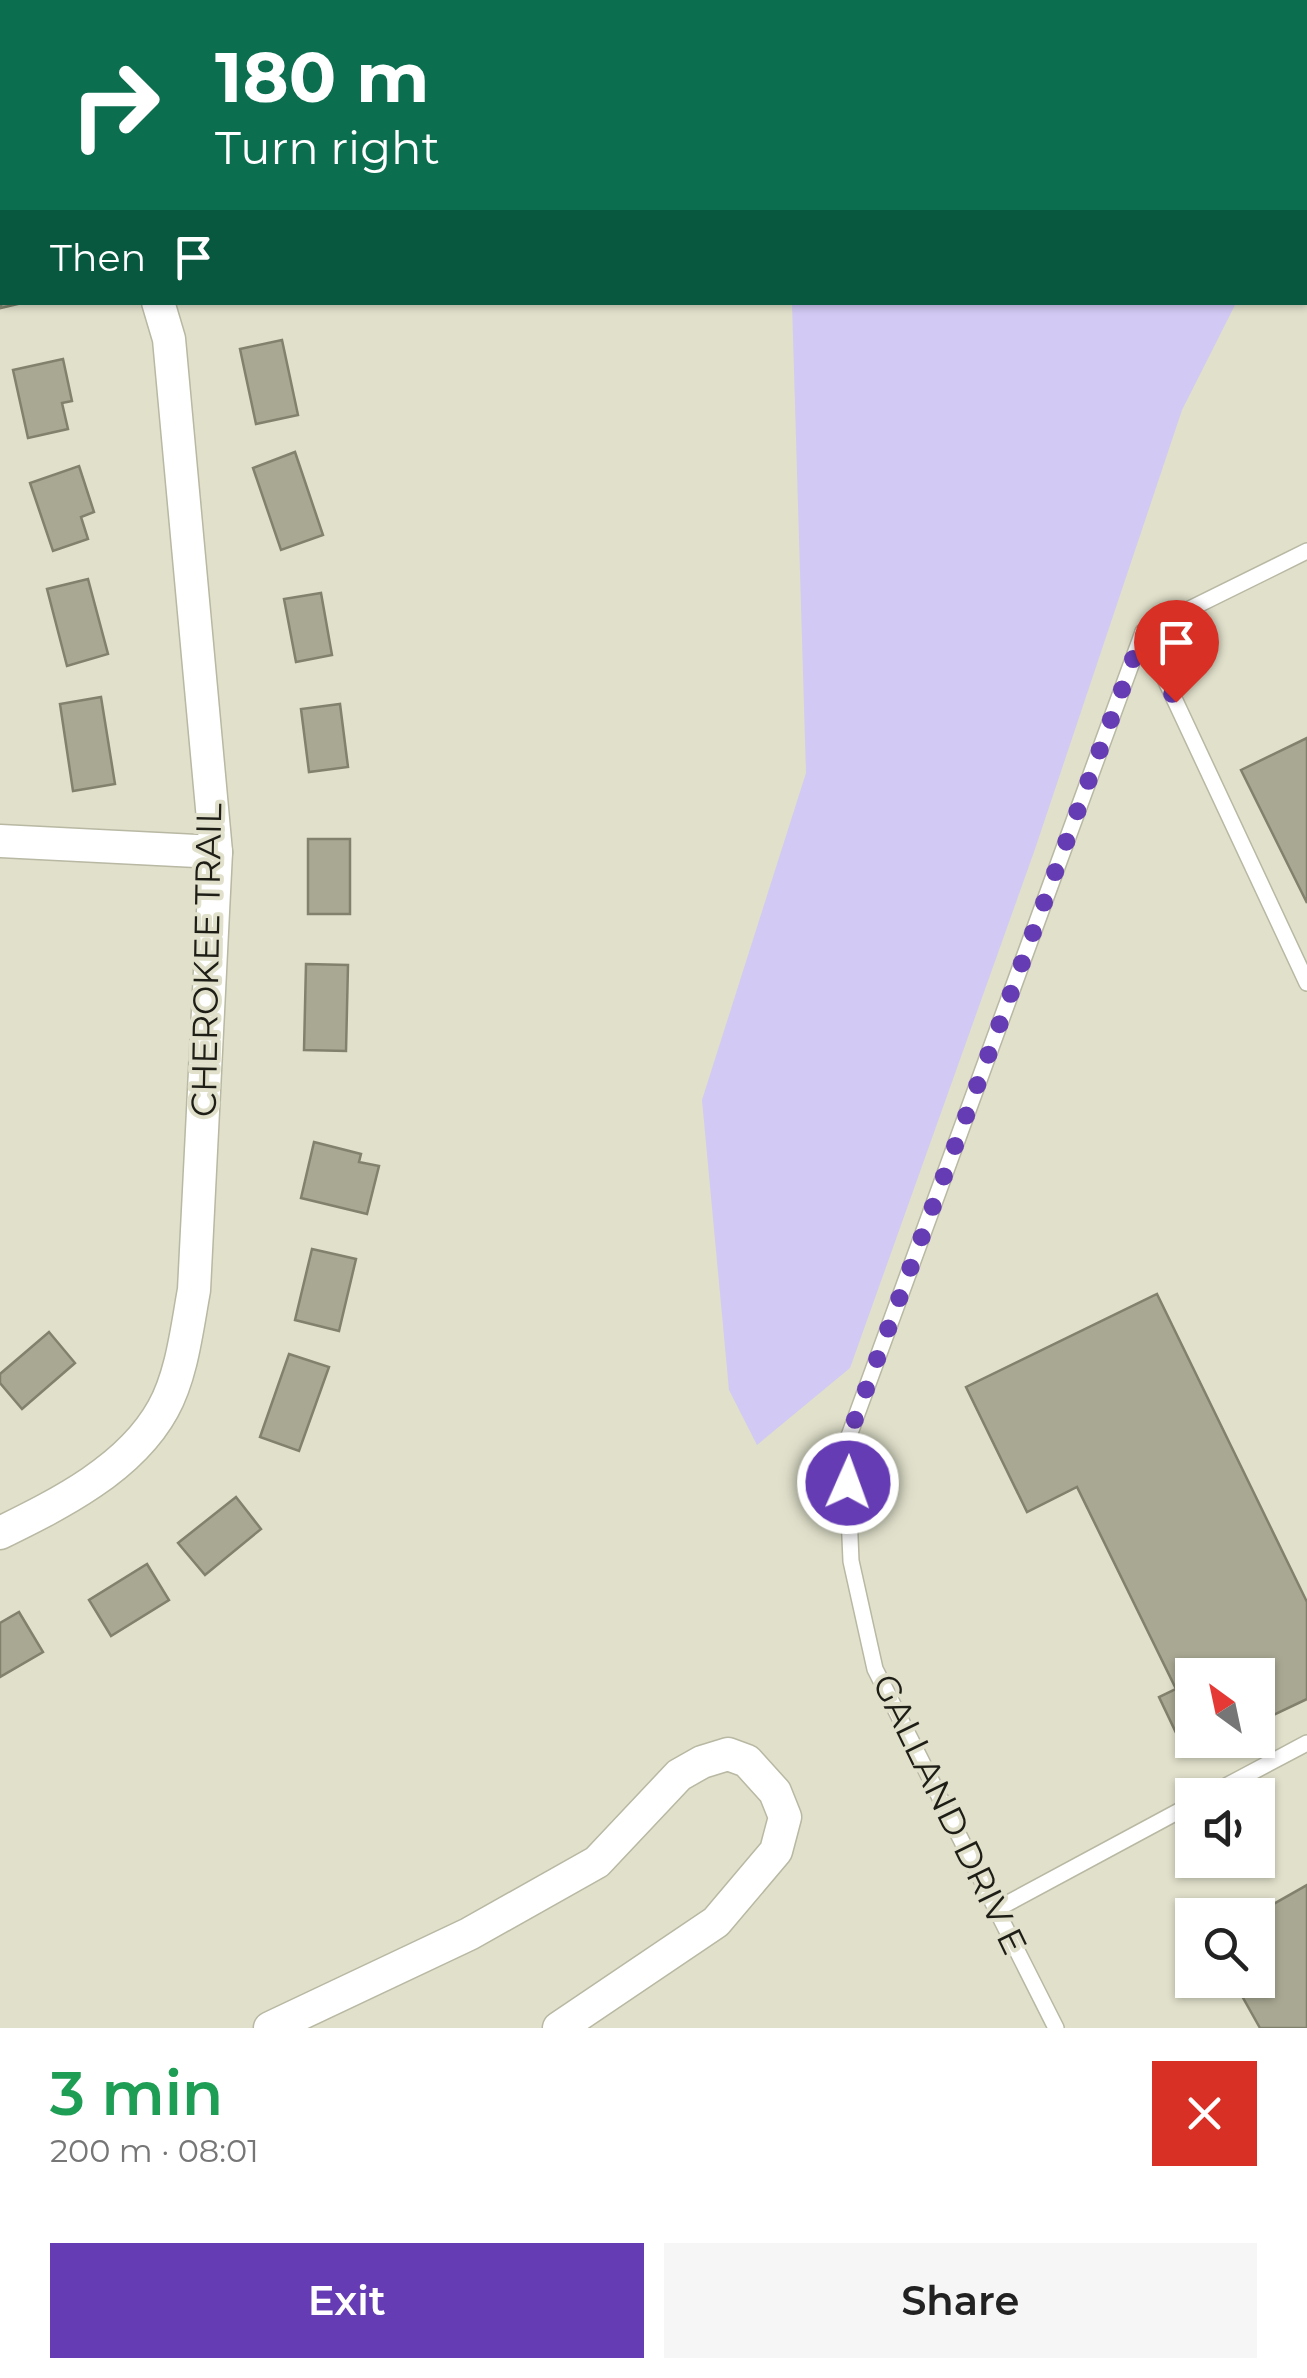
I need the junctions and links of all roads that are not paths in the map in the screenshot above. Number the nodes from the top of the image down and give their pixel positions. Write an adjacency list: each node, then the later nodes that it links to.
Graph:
1 (159, 305): 5 (street, CHEROKEE TRAIL)
2 (1307, 551): 3 (lane)
3 (1143, 632): 6 (lane); 11 (lane, GALLAND DRIV E)
4 (0, 841): 5 (street)
5 (216, 852): 7 (street, CHEROKEE TRAIL)
6 (1307, 983)
7 (0, 1533)
8 (1307, 1743): 9 (lane)
9 (1242, 1778)
10 (1175, 1813): 11 (lane)
11 (996, 1909): 14 (lane, GALLAND DRIV E)
12 (270, 2028): 13 (street)
13 (559, 2028)
14 (1056, 2028)

